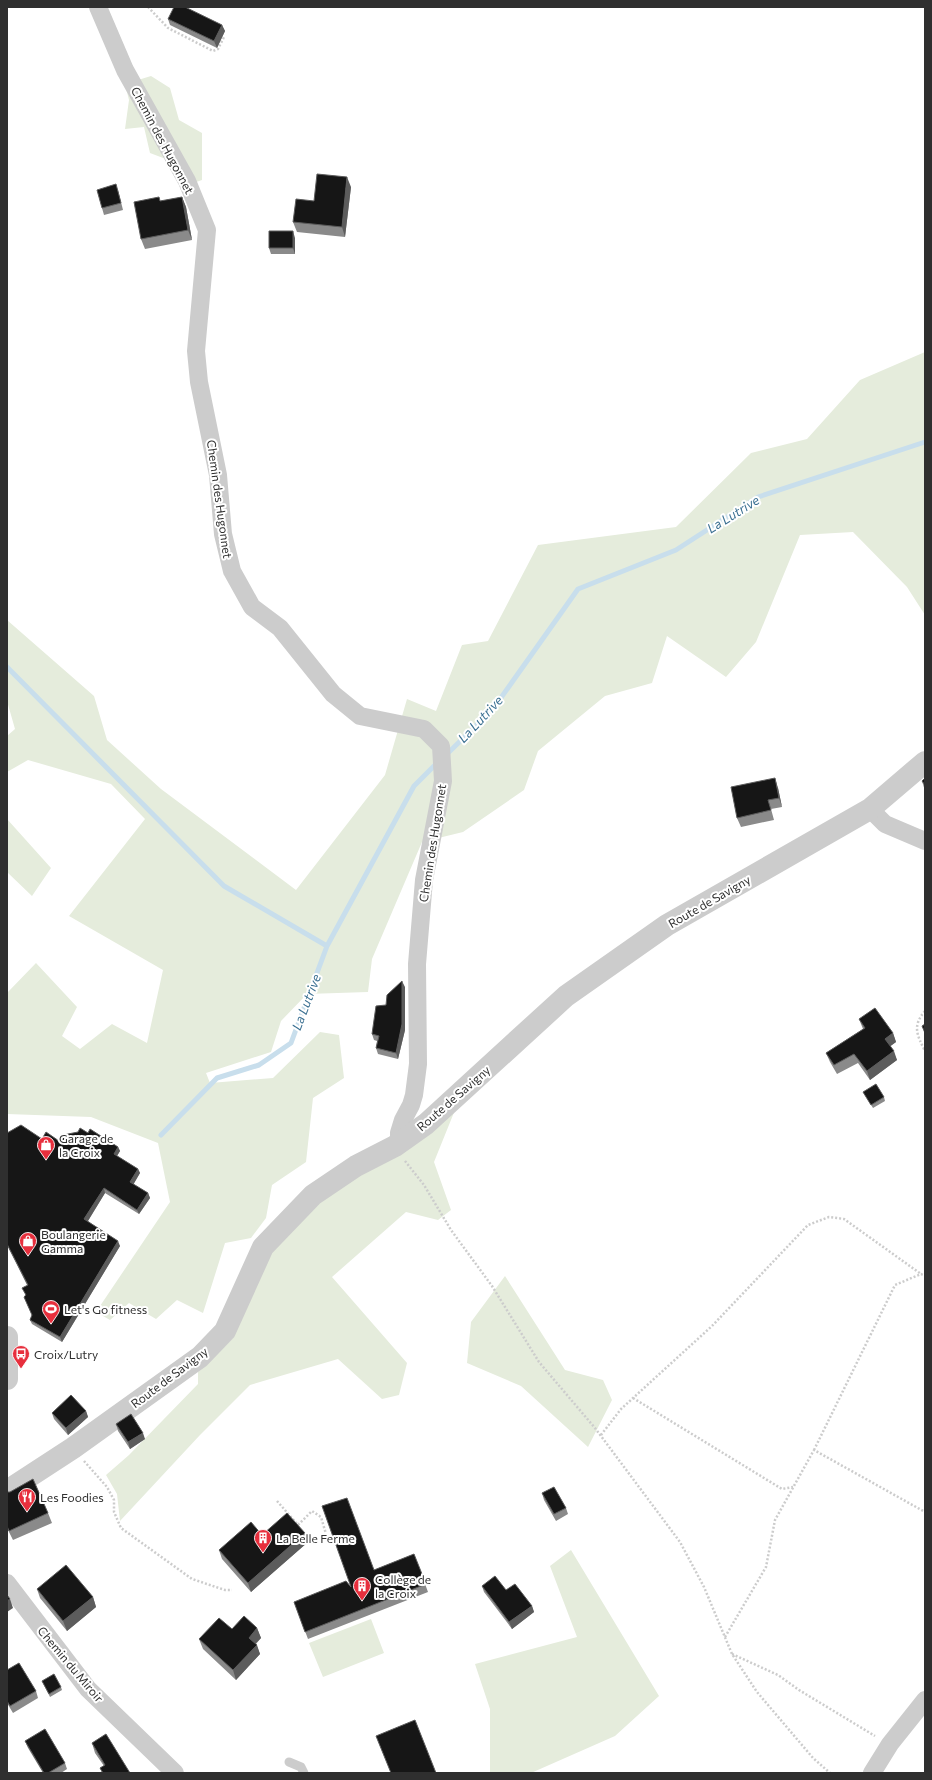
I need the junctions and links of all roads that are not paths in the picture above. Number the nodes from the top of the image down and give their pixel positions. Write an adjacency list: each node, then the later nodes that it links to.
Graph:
1 (98, 7): 5 (street, Chemin des Hugonnet)
2 (925, 762): 3 (street, Route de Savigny)
3 (870, 808): 4 (street); 5 (street, Route de Savigny)
4 (925, 841)
5 (397, 1144): 8 (street, Route de Savigny)
6 (7, 1337): 7 (street)
7 (7, 1379)
8 (7, 1491)
9 (7, 1583): 12 (street, Chemin du Miroir)
10 (925, 1700): 14 (street)
11 (289, 1762): 13 (lane)
12 (175, 1773)
13 (304, 1773)
14 (872, 1773)

